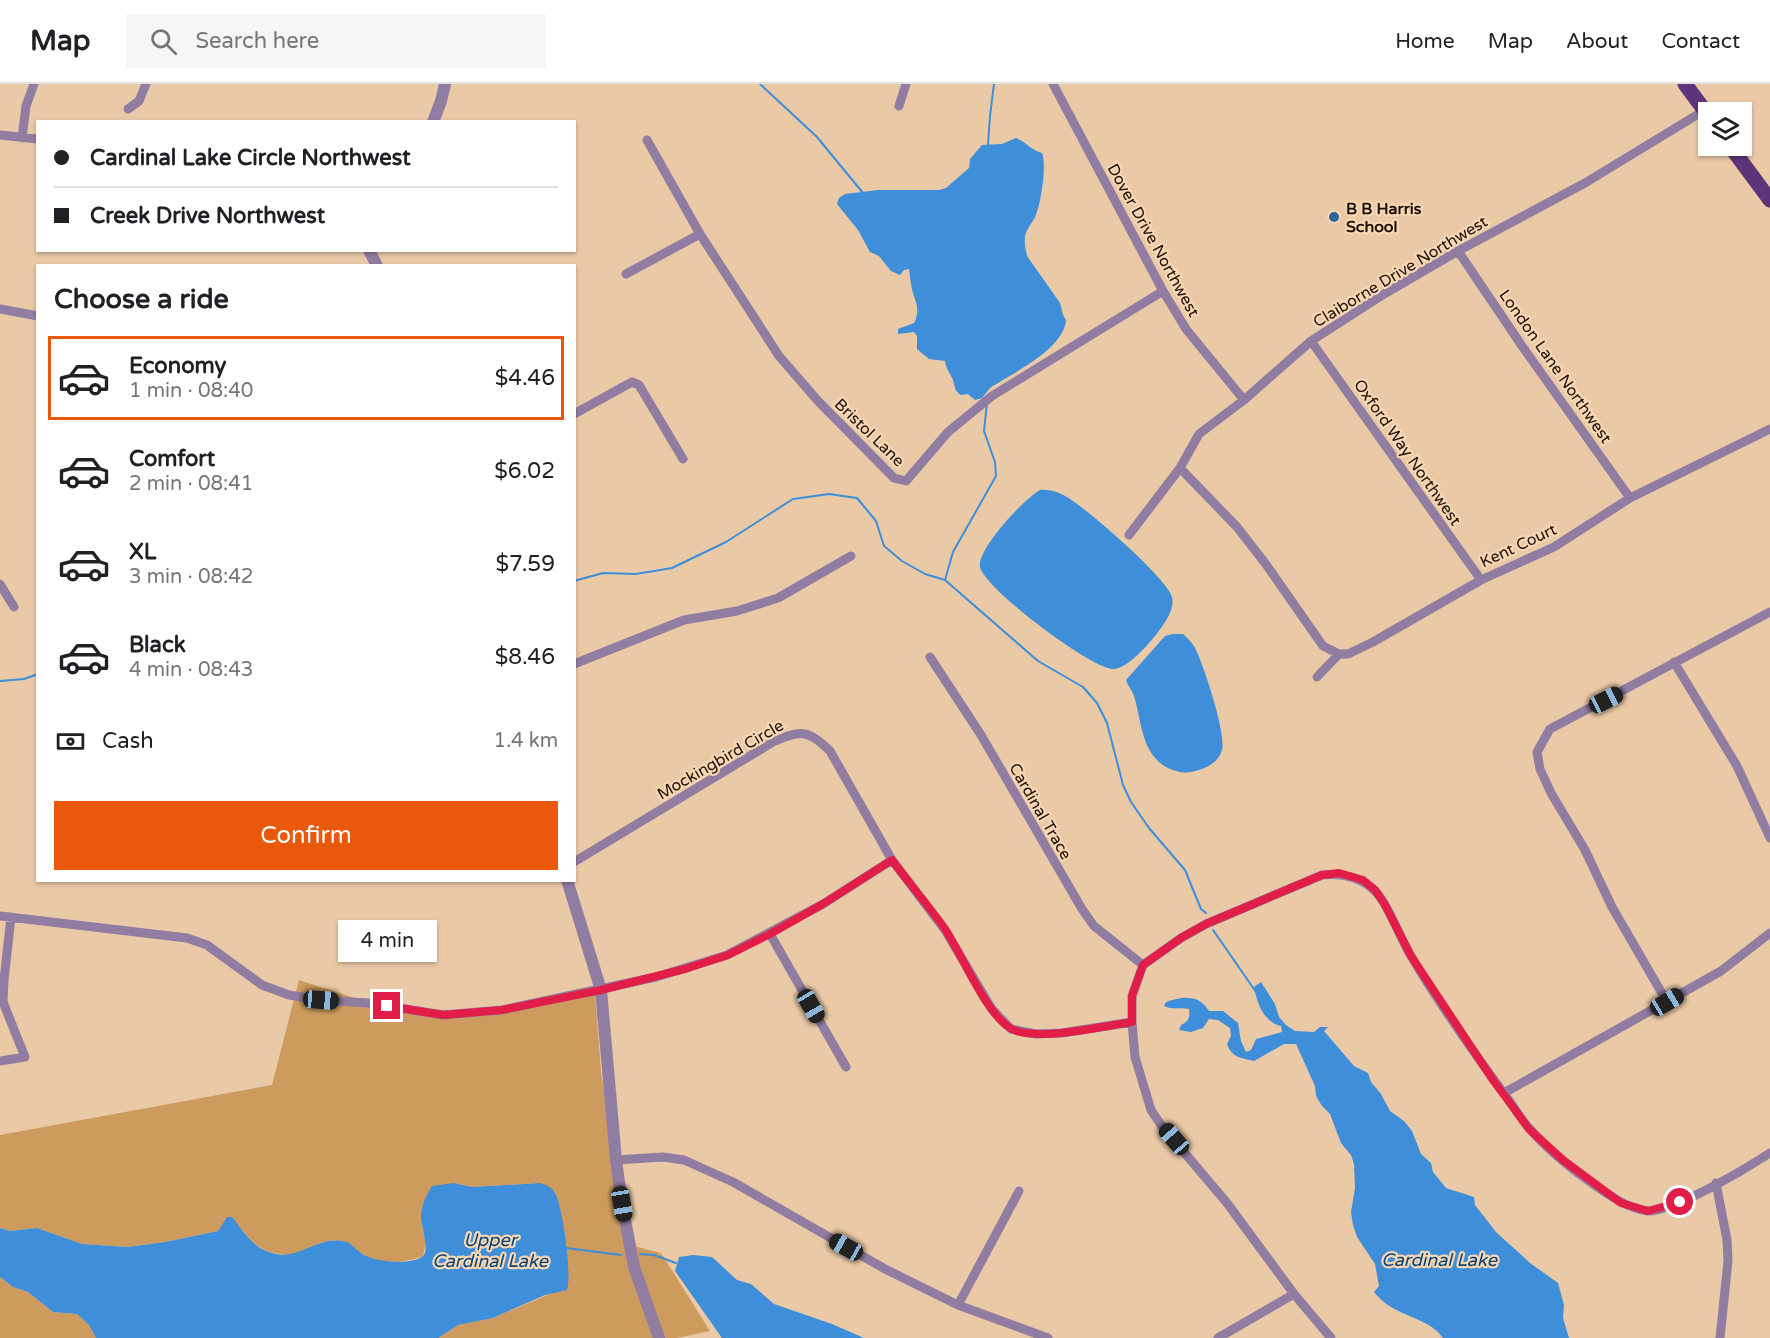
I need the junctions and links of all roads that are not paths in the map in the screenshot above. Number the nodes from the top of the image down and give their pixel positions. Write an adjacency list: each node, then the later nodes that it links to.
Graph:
1 (34, 84): 13 (street)
2 (146, 84): 9 (street)
3 (445, 84): 11 (street)
4 (906, 84): 8 (street)
5 (1053, 84): 21 (street, Dover Drive Northwest)
6 (1686, 84): 7 (main road)
7 (1699, 102)
8 (899, 106)
9 (128, 109)
10 (1698, 118): 19 (street, Claiborne Drive Northwest)
11 (434, 120)
12 (0, 135): 13 (street)
13 (22, 138): 14 (street)
14 (36, 139)
15 (646, 140): 18 (street)
16 (1737, 156): 17 (main road)
17 (1770, 200)
18 (700, 234): 20 (street); 21 (street, Bristol Lane)
19 (1458, 251): 24 (street, Claiborne Drive Northwest); 30 (street, London Lane Northwest)
20 (626, 274)
21 (1163, 291): 25 (street, Dover Drive Northwest)
22 (0, 309): 23 (street)
23 (36, 316)
24 (1311, 341): 25 (street, Claiborne Drive Northwest); 33 (street, Oxford Way Northwest)
25 (1244, 399): 29 (street, Claiborne Drive Northwest)
26 (576, 413): 28 (street)
27 (1770, 429): 30 (street, Kent Court)
28 (683, 459)
29 (1180, 468): 31 (street, Claiborne Drive Northwest); 37 (street)
30 (1630, 498): 33 (street, Kent Court)
31 (1129, 535)
32 (851, 556): 40 (street)
33 (1481, 580): 37 (street, Kent Court)
34 (0, 584): 35 (street)
35 (14, 607)
36 (1770, 612): 39 (street)
37 (1339, 654): 41 (street, Kent Court)
38 (930, 657): 50 (street, Cardinal Trace)
39 (1674, 662): 42 (street); 52 (street)
40 (576, 663)
41 (1317, 677)
42 (1770, 838)
43 (892, 860): 44 (street, Mockingbird Circle); 49 (street); 53 (street, Mockingbird Circle)
44 (576, 861)
45 (568, 882): 51 (street)
46 (0, 916): 47 (street)
47 (11, 917): 51 (street); 54 (street)
48 (1770, 933): 52 (street)
49 (770, 934): 51 (street); 55 (street)
50 (1143, 965): 53 (street); 56 (street)
51 (601, 990): 58 (street)
52 (1667, 1002): 56 (street)
53 (1132, 1022): 61 (street)
54 (0, 1061)
55 (846, 1067)
56 (1504, 1093): 59 (street)
57 (1770, 1153): 59 (street)
58 (616, 1160): 62 (street); 63 (street)
59 (1716, 1183): 67 (street)
60 (1019, 1191): 62 (street)
61 (1294, 1294): 65 (street); 66 (street)
62 (958, 1305): 64 (street)
63 (659, 1338)
64 (1048, 1338)
65 (1218, 1338)
66 (1331, 1338)
67 (1720, 1338)

